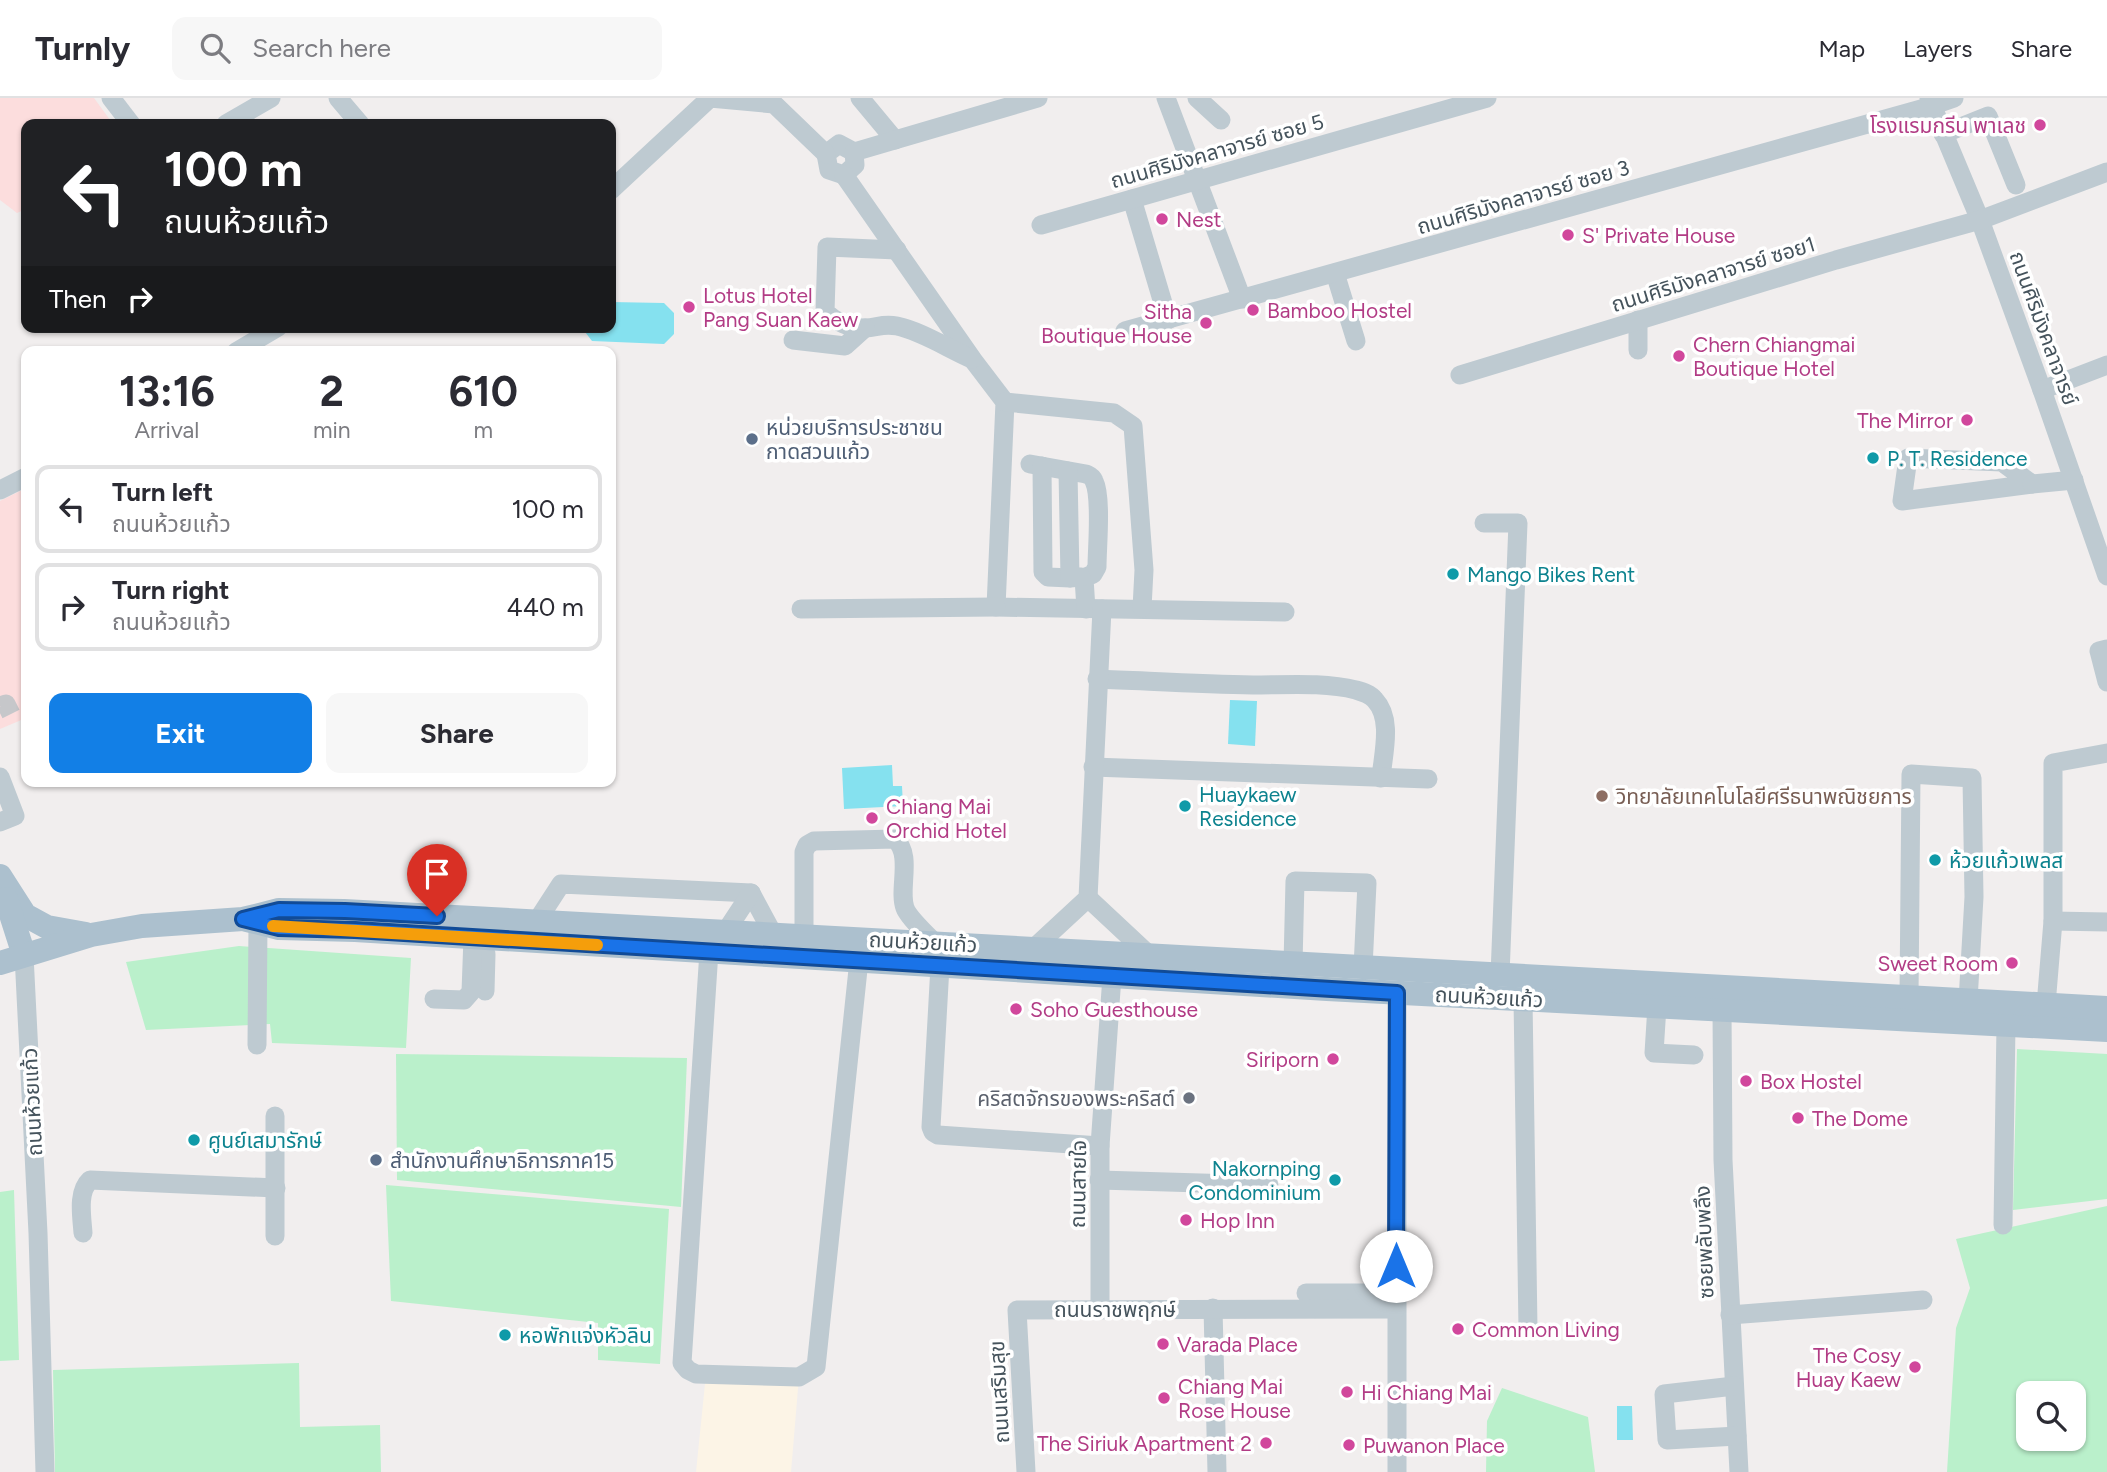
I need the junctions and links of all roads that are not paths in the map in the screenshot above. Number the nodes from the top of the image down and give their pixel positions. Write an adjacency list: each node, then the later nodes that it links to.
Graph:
1 (111, 98): 11 (street)
2 (271, 98): 12 (street)
3 (338, 98): 13 (street)
4 (860, 98): 16 (street)
5 (1038, 98): 16 (street)
6 (1166, 98): 21 (street)
7 (1197, 98): 14 (street)
8 (1487, 98): 21 (street, ถนนศิริมังคลาจารย์ ซอย 5)
9 (1954, 98): 10 (street, ถนนศิริมังคลาจารย์ ซอย 3)
10 (1931, 102): 15 (street, ถนนศิริมังคลาจารย์); 28 (street, ถนนศิริมังคลาจารย์ ซอย 3)
11 (127, 119)
12 (235, 119)
13 (356, 119)
14 (1221, 120)
15 (1943, 134): 23 (street); 25 (street, ถนนศิริมังคลาจารย์)
16 (895, 140): 17 (street)
17 (854, 152): 18 (street); 20 (street)
18 (826, 154): 20 (street); 22 (street)
19 (2107, 172): 25 (street, ถนนศิริมังคลาจารย์ ซอย1)
20 (844, 175): 27 (street)
21 (1198, 181): 24 (street, ถนนศิริมังคลาจารย์ ซอย 5); 29 (street)
22 (616, 185)
23 (2016, 185)
24 (1132, 199): 26 (street, ถนนศิริมังคลาจารย์ ซอย 5); 30 (street)
25 (1980, 220): 31 (street, ถนนศิริมังคลาจารย์ ซอย1); 42 (street, ถนนศิริมังคลาจารย์)
26 (1041, 225)
27 (897, 250): 32 (street); 39 (street)
28 (1335, 273): 29 (street, ถนนศิริมังคลาจารย์ ซอย 3); 36 (street)
29 (1242, 299): 30 (street, ถนนศิริมังคลาจารย์ ซอย 3)
30 (1168, 320): 33 (street, ถนนศิริมังคลาจารย์ ซอย 3)
31 (1638, 320): 38 (street); 41 (street, ถนนศิริมังคลาจารย์ ซอย1)
32 (865, 328): 35 (street); 39 (street)
33 (1125, 331)
34 (265, 333): 37 (street)
35 (793, 340)
36 (1356, 341)
37 (245, 346)
38 (1638, 350)
39 (973, 360): 43 (street)
40 (2107, 365): 42 (street)
41 (1460, 375)
42 (2042, 390): 46 (street, ถนนศิริมังคลาจารย์)
43 (1005, 402): 52 (street); 53 (street)
44 (1068, 471): 51 (street); 51 (street); 51 (street)
45 (21, 480): 48 (street)
46 (2074, 480): 47 (street); 50 (street, ถนนศิริมังคลาจารย์)
47 (2032, 484): 47 (street)
48 (0, 490)
49 (1484, 523): 88 (street)
50 (2106, 565)
51 (1077, 578): 55 (street)
52 (996, 607): 54 (street); 55 (street)
53 (1142, 608): 55 (street); 56 (street)
54 (801, 609)
55 (1094, 609): 58 (street)
56 (1285, 612)
57 (2107, 649): 59 (street)
58 (1097, 679): 61 (street); 63 (street)
59 (2107, 682)
60 (2107, 753): 72 (street)
61 (1093, 767): 63 (street); 69 (street)
62 (0, 777): 65 (street)
63 (1381, 778): 64 (street)
64 (1428, 779)
65 (0, 822)
66 (0, 876): 76 (main road)
67 (0, 881): 83 (main road)
68 (751, 893): 71 (street); 74 (street); 75 (street)
69 (1088, 898): 79 (street); 82 (street)
70 (250, 921): 71 (main road, ถนนห้วยแก้ว); 76 (main road, ถนนห้วยแก้ว); 78 (main road, ถนนห้วยแก้ว); 102 (street)
71 (537, 921): 74 (main road, ถนนห้วยแก้ว)
72 (2053, 921): 73 (street); 96 (street)
73 (2107, 922)
74 (726, 931): 75 (main road, ถนนห้วยแก้ว)
75 (773, 934): 77 (main road, ถนนห้วยแก้ว)
76 (91, 935): 83 (main road, ถนนห้วยแก้ว)
77 (804, 935): 81 (main road, ถนนห้วยแก้ว); 81 (street)
78 (480, 938): 80 (main road, ถนนห้วยแก้ว); 91 (street); 93 (street)
79 (1034, 948): 81 (main road, ถนนห้วยแก้ว); 82 (main road, ถนนห้วยแก้ว)
80 (709, 951): 84 (main road, ถนนห้วยแก้ว); 84 (street)
81 (937, 954): 84 (main road, ถนนห้วยแก้ว); 89 (main road, ถนนห้วยแก้ว); 105 (street)
82 (1148, 954): 86 (main road, ถนนห้วยแก้ว)
83 (24, 955): 85 (main road); 122 (street, ถนนห้วยแก้ว)
84 (859, 960)
85 (0, 963)
86 (1293, 964): 87 (main road, ถนนห้วยแก้ว); 87 (street)
87 (1363, 968): 90 (main road, ถนนห้วยแก้ว)
88 (1500, 975): 90 (main road, ถนนห้วยแก้ว); 92 (main road, ถนนห้วยแก้ว)
89 (1112, 976): 90 (main road, ถนนห้วยแก้ว); 105 (street, ถนนสายใจ)
90 (1398, 981): 94 (main road, ถนนห้วยแก้ว); 114 (street)
91 (485, 991)
92 (1909, 997): 95 (main road, ถนนห้วยแก้ว); 95 (street)
93 (434, 999)
94 (1523, 999): 97 (main road, ถนนห้วยแก้ว); 119 (street)
95 (1968, 1001): 96 (main road, ถนนห้วยแก้ว)
96 (2046, 1005): 98 (main road, ถนนห้วยแก้ว)
97 (1657, 1006): 99 (main road, ถนนห้วยแก้ว); 103 (street)
98 (2107, 1008)
99 (1722, 1010): 100 (main road, ถนนห้วยแก้ว); 118 (street, ซอยพลับพลึง)
100 (2007, 1025): 101 (main road, ถนนห้วยแก้ว); 109 (street)
101 (2107, 1030)
102 (257, 1045)
103 (1694, 1055)
104 (275, 1116): 108 (street)
105 (1100, 1146): 106 (street, ถนนสายใจ)
106 (1100, 1180): 107 (street); 117 (street, ถนนสายใจ)
107 (1269, 1185)
108 (276, 1188): 110 (street); 111 (street)
109 (2003, 1225)
110 (83, 1233)
111 (275, 1236)
112 (1306, 1293): 114 (street)
113 (1923, 1300): 118 (street)
114 (1396, 1301): 115 (street, ถนนราชพฤกษ์); 125 (street)
115 (1213, 1308): 117 (street, ถนนราชพฤกษ์); 124 (street)
116 (1017, 1310): 117 (street, ถนนราชพฤกษ์); 123 (street, ถนนเสริมสุข)
117 (1100, 1310)
118 (1730, 1315): 120 (street, ซอยพลับพลึง)
119 (1528, 1329)
120 (1734, 1386): 121 (street, ซอยพลับพลึง); 121 (street)
121 (1737, 1436): 126 (street, ซอยพลับพลึง)
122 (45, 1472)
123 (1026, 1472)
124 (1217, 1472)
125 (1397, 1472)
126 (1739, 1472)

